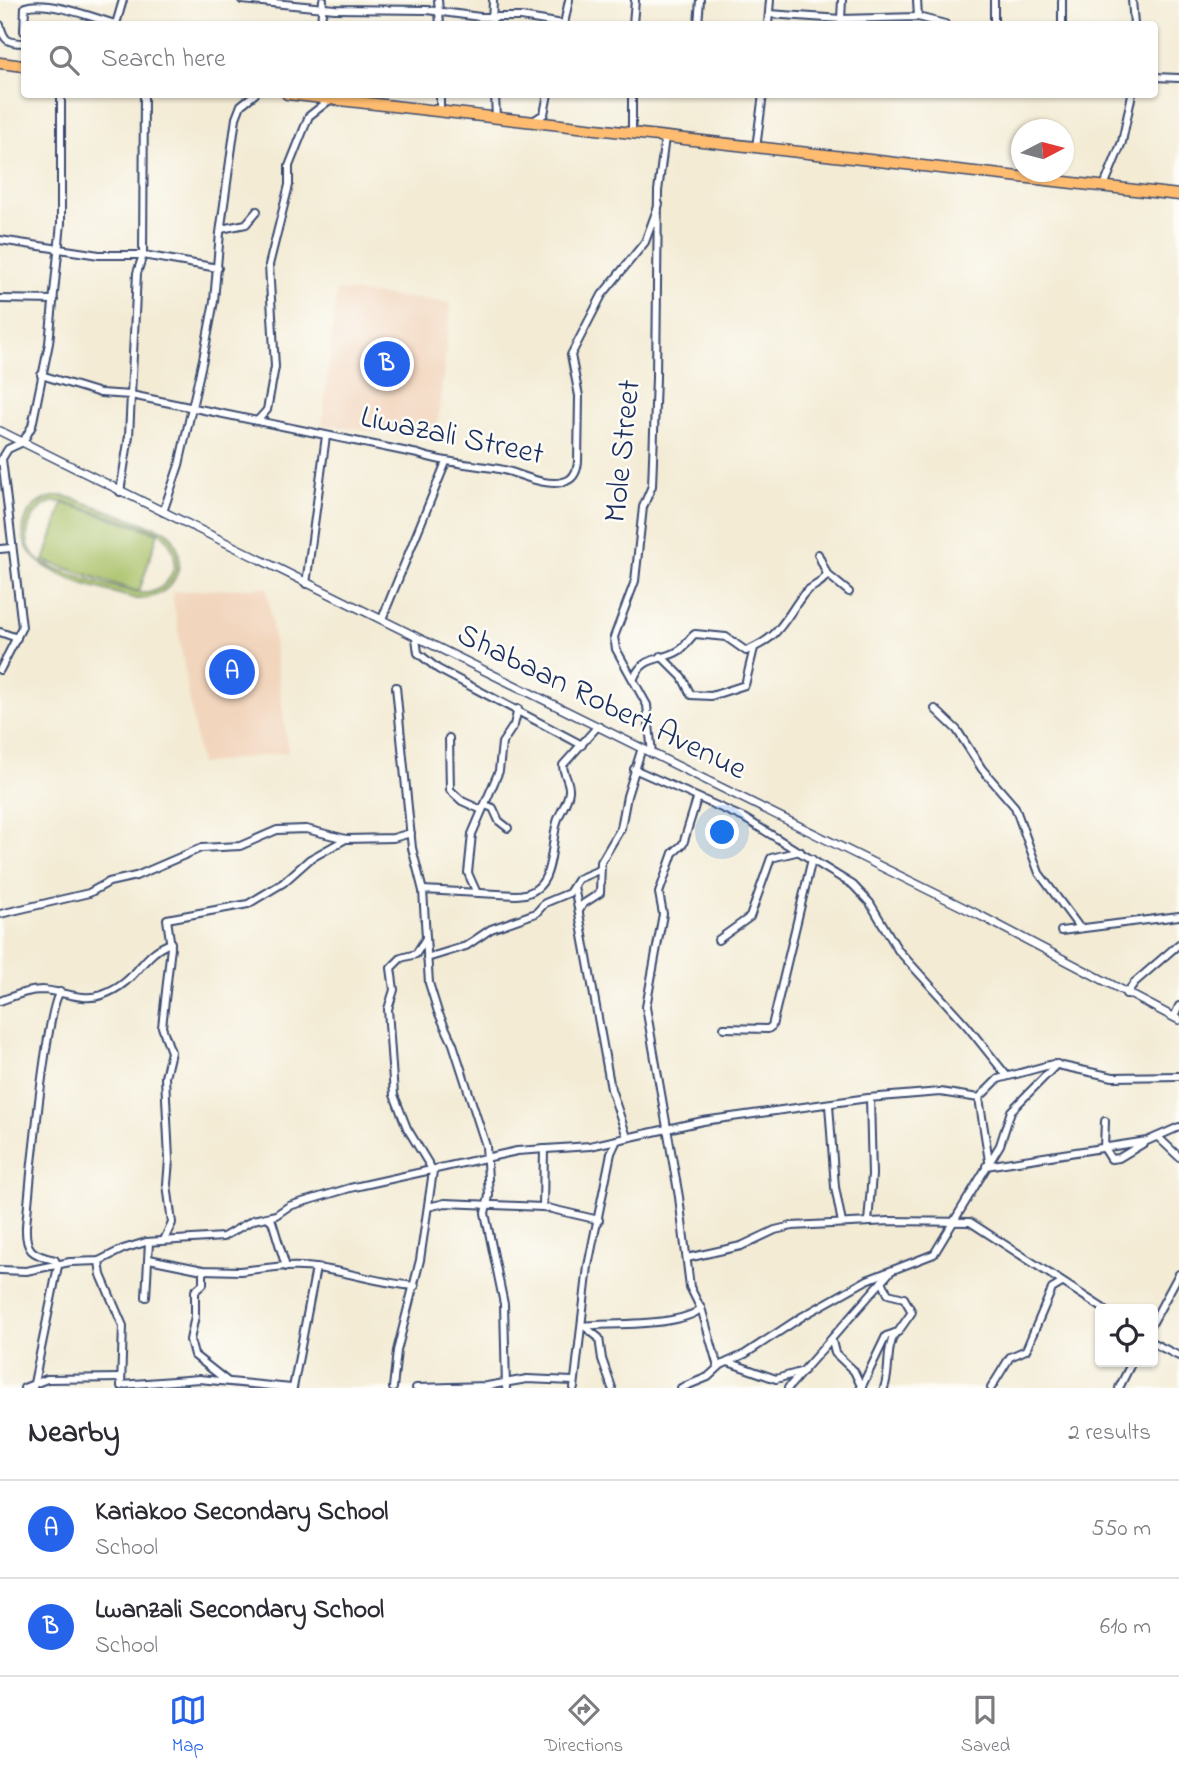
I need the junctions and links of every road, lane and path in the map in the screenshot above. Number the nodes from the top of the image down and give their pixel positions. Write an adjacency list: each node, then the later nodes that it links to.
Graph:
1 (123, 0): 21 (street)
2 (247, 0): 14 (street)
3 (438, 0): 15 (street)
4 (493, 0): 23 (street)
5 (569, 0): 25 (street)
6 (635, 0): 26 (street)
7 (700, 0): 27 (street)
8 (770, 0): 16 (street)
9 (842, 0): 18 (street)
10 (917, 0): 17 (street)
11 (993, 0): 30 (street)
12 (1062, 0): 31 (street)
13 (1132, 0): 32 (street)
14 (322, 4): 15 (street)
15 (440, 12): 22 (street); 23 (street)
16 (769, 14): 18 (street); 28 (street)
17 (918, 17): 18 (street); 29 (street)
18 (841, 19)
19 (24, 21): 20 (street)
20 (107, 21)
21 (117, 21)
22 (440, 21)
23 (491, 21): 24 (street)
24 (545, 21)
25 (565, 21)
26 (633, 21)
27 (698, 21)
28 (768, 21)
29 (933, 21)
30 (994, 21)
31 (1062, 21)
32 (1134, 21)
33 (0, 25): 34 (street)
34 (21, 43)
35 (0, 63): 36 (highway)
36 (21, 66)
37 (1158, 76): 38 (street)
38 (1179, 78)
39 (61, 98): 62 (street)
40 (144, 98): 63 (street)
41 (250, 98): 60 (street)
42 (327, 98): 49 (highway)
43 (440, 98): 50 (street)
44 (495, 98): 51 (street)
45 (547, 98): 52 (street)
46 (632, 98): 53 (street)
47 (762, 98): 55 (street)
48 (1131, 98): 56 (street)
49 (331, 99): 50 (highway); 70 (street)
50 (440, 112): 51 (highway)
51 (496, 119): 52 (highway)
52 (527, 123): 53 (highway)
53 (632, 132): 54 (highway)
54 (665, 137): 55 (highway); 58 (street, Mole Street)
55 (756, 149): 56 (highway)
56 (1104, 186): 57 (highway)
57 (1179, 195)
58 (660, 204): 75 (street, Liwazali Street); 92 (street, Mole Street)
59 (257, 211): 60 (street)
60 (221, 229): 64 (street)
61 (0, 240): 62 (street)
62 (59, 248): 63 (street); 66 (street)
63 (143, 255): 64 (street); 68 (street)
64 (218, 268): 69 (street)
65 (0, 299): 66 (street)
66 (54, 300): 67 (street)
67 (41, 375): 68 (street, Liwazali Street); 73 (street)
68 (131, 395): 69 (street, Liwazali Street); 77 (street)
69 (191, 408): 70 (street, Liwazali Street); 78 (street)
70 (258, 421): 72 (street, Liwazali Street)
71 (0, 432): 73 (street, Shabaan Robert Avenue)
72 (326, 436): 75 (street, Liwazali Street); 83 (street)
73 (23, 442): 74 (street); 77 (street, Shabaan Robert Avenue)
74 (1, 460): 76 (street)
75 (446, 461): 85 (street)
76 (2, 476): 79 (street)
77 (120, 492): 78 (street, Shabaan Robert Avenue)
78 (163, 512): 83 (street, Shabaan Robert Avenue)
79 (11, 548): 80 (street); 87 (street)
80 (0, 549)
81 (818, 554): 82 (street)
82 (827, 574): 84 (street); 89 (street)
83 (306, 584): 85 (street, Shabaan Robert Avenue)
84 (849, 592)
85 (382, 619): 88 (street, Shabaan Robert Avenue)
86 (0, 632): 87 (street)
87 (17, 638): 91 (street)
88 (416, 638): 94 (street); 96 (street, Shabaan Robert Avenue)
89 (754, 648): 90 (street); 90 (street)
90 (661, 656): 92 (street)
91 (0, 670)
92 (634, 678): 100 (street, Mole Street)
93 (396, 687): 105 (street)
94 (518, 709): 98 (street); 103 (street)
95 (935, 709): 116 (street)
96 (598, 726): 98 (street); 99 (street, Shabaan Robert Avenue)
97 (449, 738): 103 (street)
98 (582, 745): 112 (street)
99 (641, 751): 100 (street, Shabaan Robert Avenue); 101 (street)
100 (652, 756): 124 (street, Shabaan Robert Avenue)
101 (634, 769): 102 (street); 109 (street)
102 (697, 799): 107 (street); 137 (street)
103 (484, 807): 104 (street); 112 (street)
104 (508, 828)
105 (411, 833): 106 (street); 111 (street)
106 (346, 839): 114 (street); 120 (street)
107 (800, 851): 108 (street); 119 (street)
108 (812, 859): 128 (street); 130 (street)
109 (599, 870): 110 (street); 113 (street)
110 (574, 886): 113 (street); 122 (street)
111 (423, 890): 112 (street); 118 (street)
112 (476, 891)
113 (579, 911): 138 (street)
114 (0, 914)
115 (1179, 916): 116 (street)
116 (1079, 927): 117 (street)
117 (1061, 930)
118 (427, 936): 122 (street); 147 (street)
119 (718, 940)
120 (171, 943): 123 (street); 156 (street)
121 (1179, 944): 124 (street)
122 (427, 958): 145 (street)
123 (61, 992): 125 (street); 161 (street)
124 (1126, 994): 127 (street, Shabaan Robert Avenue)
125 (0, 1001)
126 (1179, 1006): 127 (street)
127 (1177, 1018)
128 (724, 1028)
129 (1057, 1064): 130 (street); 131 (street); 146 (street)
130 (1007, 1076): 133 (street)
131 (1179, 1076)
132 (870, 1098): 133 (street); 134 (street); 153 (street)
133 (979, 1098): 146 (street)
134 (829, 1105): 137 (street); 155 (street)
135 (1105, 1121): 142 (street)
136 (1179, 1127): 139 (street)
137 (669, 1129): 138 (street); 158 (street)
138 (626, 1137): 140 (street)
139 (1158, 1137): 141 (street); 144 (street)
140 (617, 1140): 143 (street); 152 (street)
141 (1147, 1141): 142 (street); 142 (street)
142 (1104, 1148): 146 (street)
143 (544, 1149): 145 (street); 150 (street)
144 (1179, 1157)
145 (486, 1159): 147 (street); 148 (street)
146 (987, 1164): 154 (street)
147 (433, 1171): 149 (street); 151 (street)
148 (488, 1204): 149 (street); 150 (street); 186 (street)
149 (428, 1207): 170 (street)
150 (543, 1207): 152 (street)
151 (267, 1217): 156 (street); 162 (street)
152 (599, 1220): 175 (street)
153 (868, 1222): 154 (street); 155 (street)
154 (954, 1222): 164 (street); 169 (street)
155 (842, 1223): 158 (street)
156 (164, 1240): 157 (street)
157 (149, 1242): 159 (street); 160 (street)
158 (687, 1258): 173 (street)
159 (149, 1259): 166 (street); 171 (street)
160 (99, 1261): 161 (street); 185 (street)
161 (58, 1266): 165 (street); 188 (street)
162 (285, 1266): 163 (street); 166 (street)
163 (316, 1268): 170 (street); 192 (street)
164 (895, 1268): 168 (street); 180 (street)
165 (0, 1270)
166 (203, 1270): 184 (street)
167 (1179, 1274): 174 (street)
168 (882, 1281): 176 (street); 177 (street)
169 (1062, 1283): 172 (street); 200 (street)
170 (415, 1286): 193 (street)
171 (146, 1297)
172 (1096, 1304)
173 (701, 1308): 175 (street); 181 (street)
174 (1158, 1313)
175 (583, 1326): 187 (street); 195 (street)
176 (895, 1333): 198 (street); 199 (street)
177 (832, 1341): 183 (street); 198 (street)
178 (1158, 1346): 179 (street)
179 (1179, 1356)
180 (727, 1362): 181 (street); 183 (street)
181 (718, 1367): 196 (street)
182 (1130, 1367): 201 (street)
183 (806, 1370): 197 (street)
184 (227, 1381): 185 (street); 189 (street)
185 (121, 1384): 188 (street)
186 (506, 1385): 187 (street); 190 (street)
187 (573, 1385)
188 (34, 1386): 191 (street)
189 (267, 1386): 192 (street)
190 (450, 1387): 194 (street)
191 (24, 1388)
192 (292, 1388)
193 (393, 1388)
194 (416, 1388)
195 (612, 1388)
196 (681, 1388)
197 (788, 1388)
198 (861, 1388)
199 (884, 1388)
200 (991, 1388)
201 (1119, 1388)

